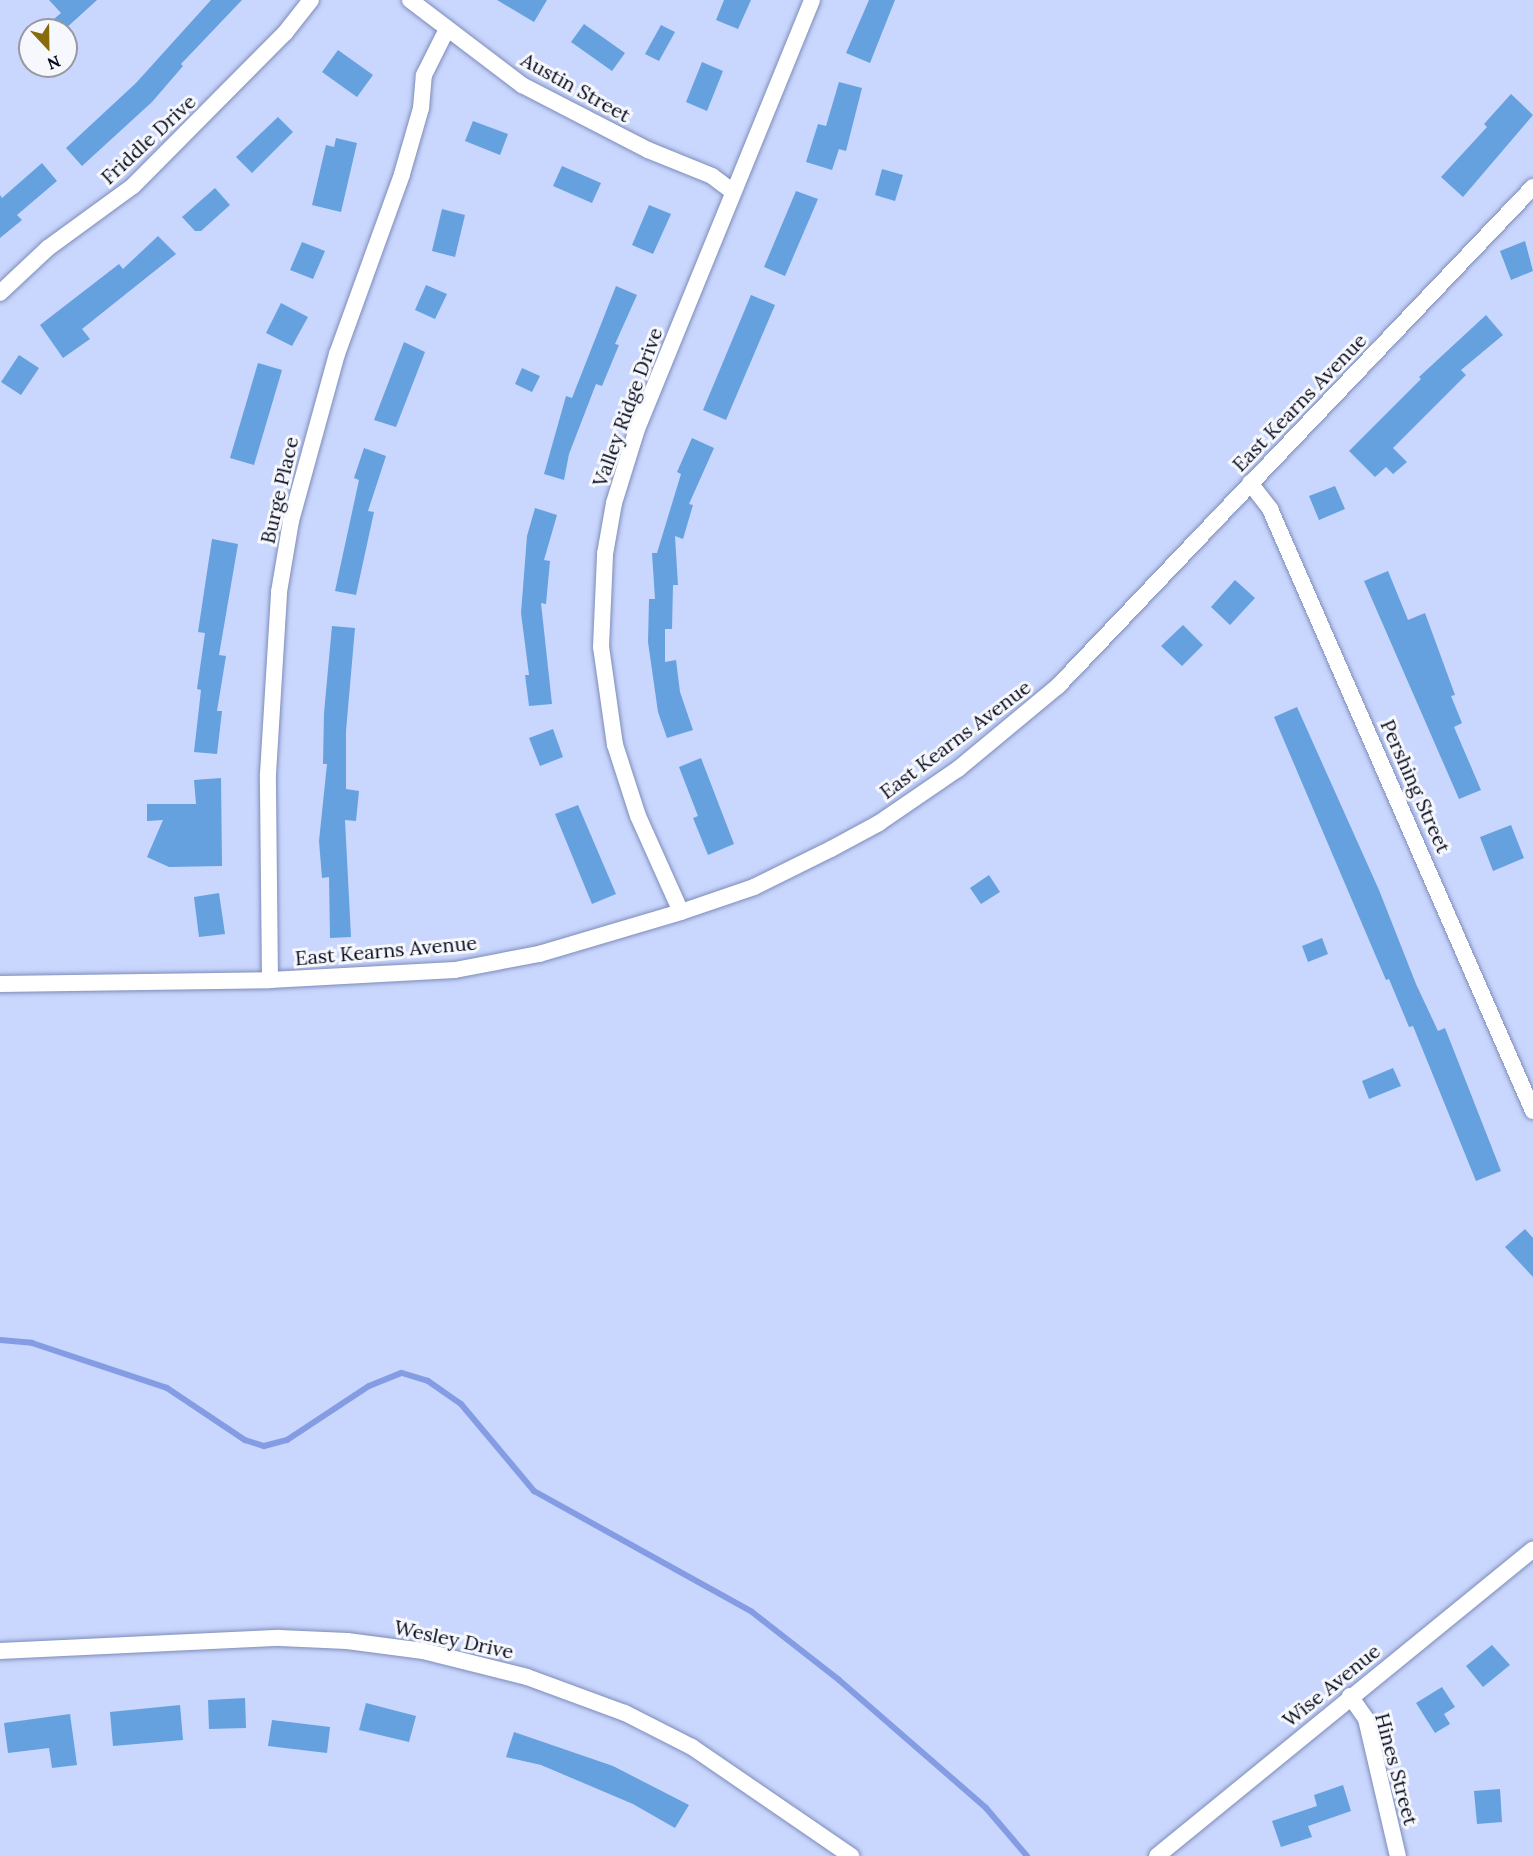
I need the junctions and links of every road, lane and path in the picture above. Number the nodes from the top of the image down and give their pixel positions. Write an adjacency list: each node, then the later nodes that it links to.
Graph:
1 (311, 0): 7 (street, Friddle Drive)
2 (410, 0): 4 (street, Austin Street)
3 (812, 0): 6 (street, Valley Ridge Drive)
4 (446, 30): 6 (street, Austin Street); 10 (street, Burge Place)
5 (1533, 188): 8 (street, East Kearns Avenue)
6 (733, 192): 9 (street, Valley Ridge Drive)
7 (0, 293)
8 (1250, 483): 9 (street, East Kearns Avenue); 12 (street, Pershing Street)
9 (681, 912): 10 (street, East Kearns Avenue)
10 (270, 980): 11 (street, East Kearns Avenue)
11 (0, 984)
12 (1533, 1111)
13 (1533, 1549): 15 (street, Wise Avenue)
14 (0, 1651): 16 (street, Wesley Drive)
15 (1350, 1696): 17 (street, Wise Avenue); 18 (street, Hines Street)
16 (851, 1856)
17 (1156, 1856)
18 (1398, 1856)

